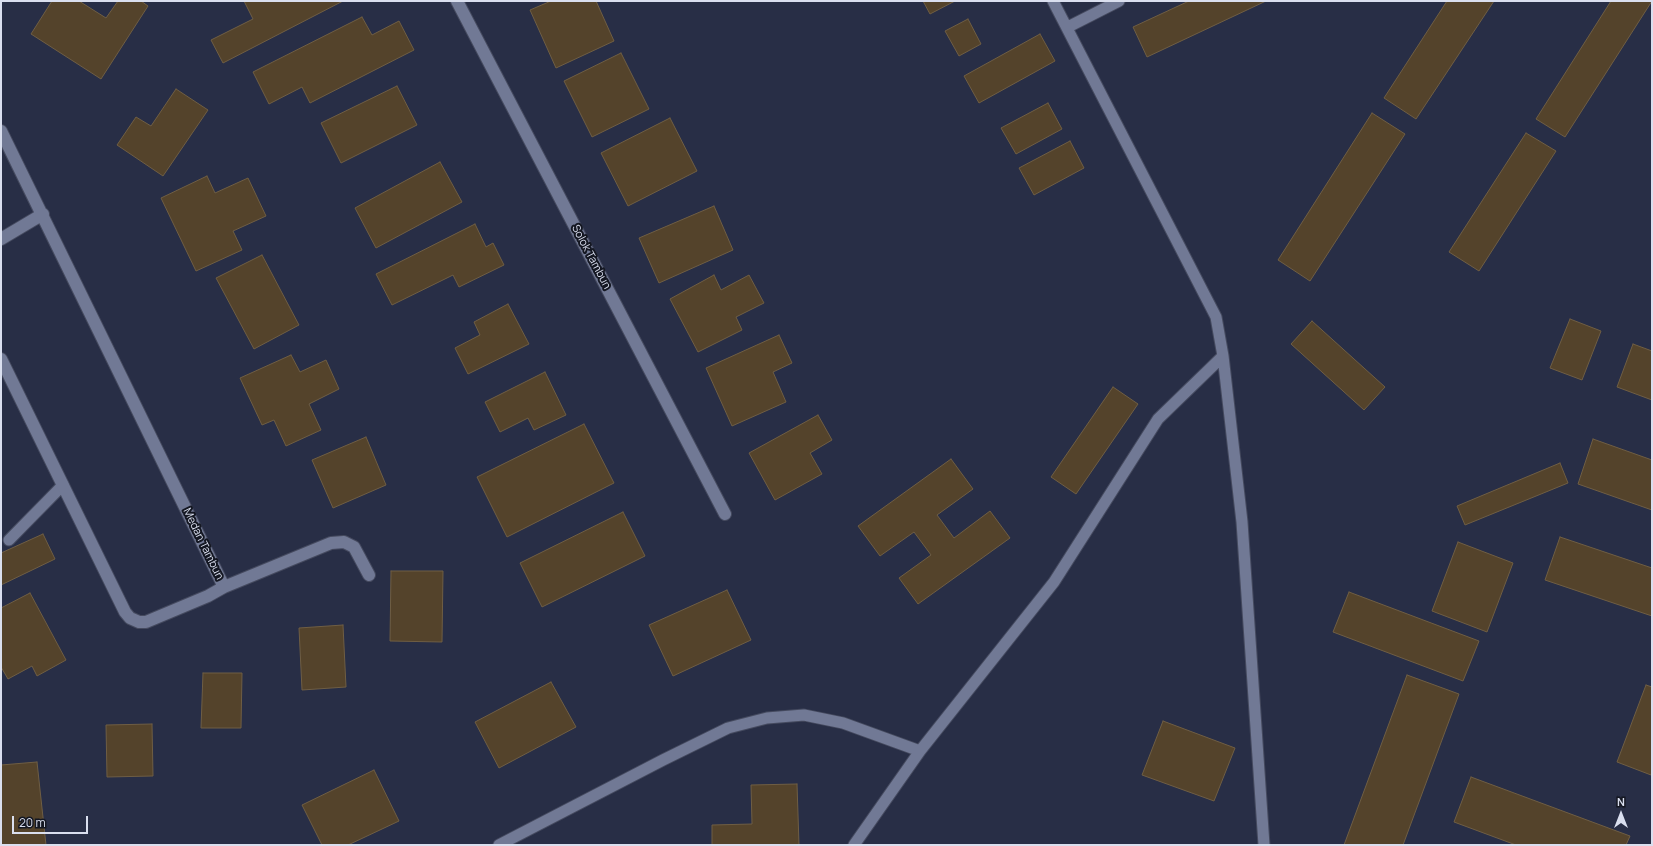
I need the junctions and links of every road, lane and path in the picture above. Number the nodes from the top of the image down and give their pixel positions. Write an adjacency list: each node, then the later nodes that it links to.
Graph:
1 (457, 1): 11 (street, Solok Tambun)
2 (1053, 1): 4 (lane)
3 (1119, 1): 4 (lane)
4 (1068, 27): 8 (lane)
5 (1, 130): 6 (street, Medan Tambun)
6 (42, 214): 7 (street); 14 (street, Medan Tambun)
7 (1, 239)
8 (1223, 356): 15 (lane); 18 (lane)
9 (1, 360): 10 (street, Medan Tambun)
10 (63, 485): 12 (lane); 14 (street, Medan Tambun)
11 (725, 514)
12 (9, 540)
13 (369, 575): 14 (street)
14 (224, 587)
15 (920, 751): 16 (lane); 17 (lane)
16 (499, 845)
17 (854, 845)
18 (1264, 845)

